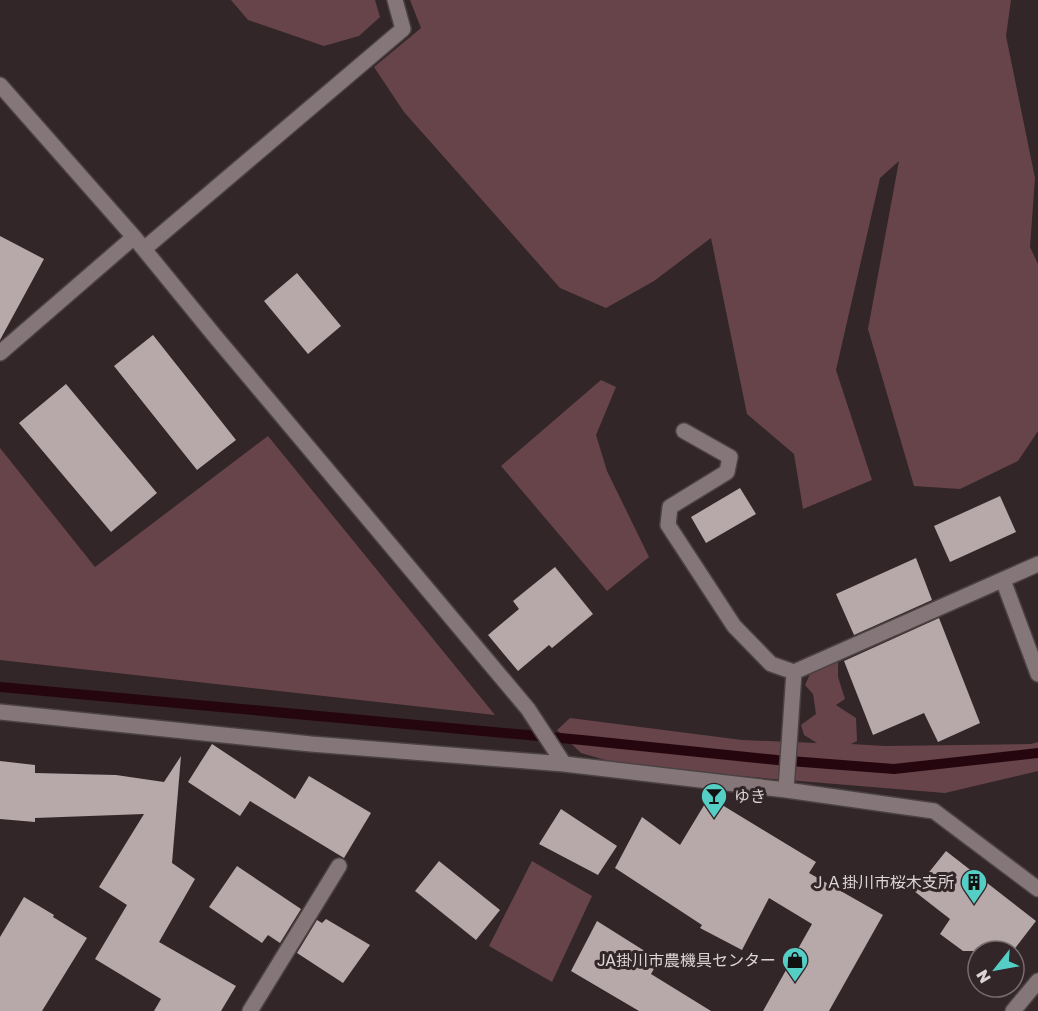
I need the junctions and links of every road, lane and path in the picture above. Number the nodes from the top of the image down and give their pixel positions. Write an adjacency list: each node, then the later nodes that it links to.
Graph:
1 (395, 0): 3 (street)
2 (0, 85): 3 (street)
3 (139, 243): 4 (street); 11 (street)
4 (0, 353)
5 (684, 431): 8 (street)
6 (1038, 564): 7 (street)
7 (1003, 580): 8 (street); 9 (street)
8 (794, 672): 12 (street)
9 (1038, 674)
10 (0, 712): 11 (street)
11 (564, 764): 12 (street)
12 (787, 787): 14 (street)
13 (339, 866): 16 (street)
14 (1038, 889)
15 (1038, 981): 17 (street)
16 (250, 1011)
17 (1013, 1011)

